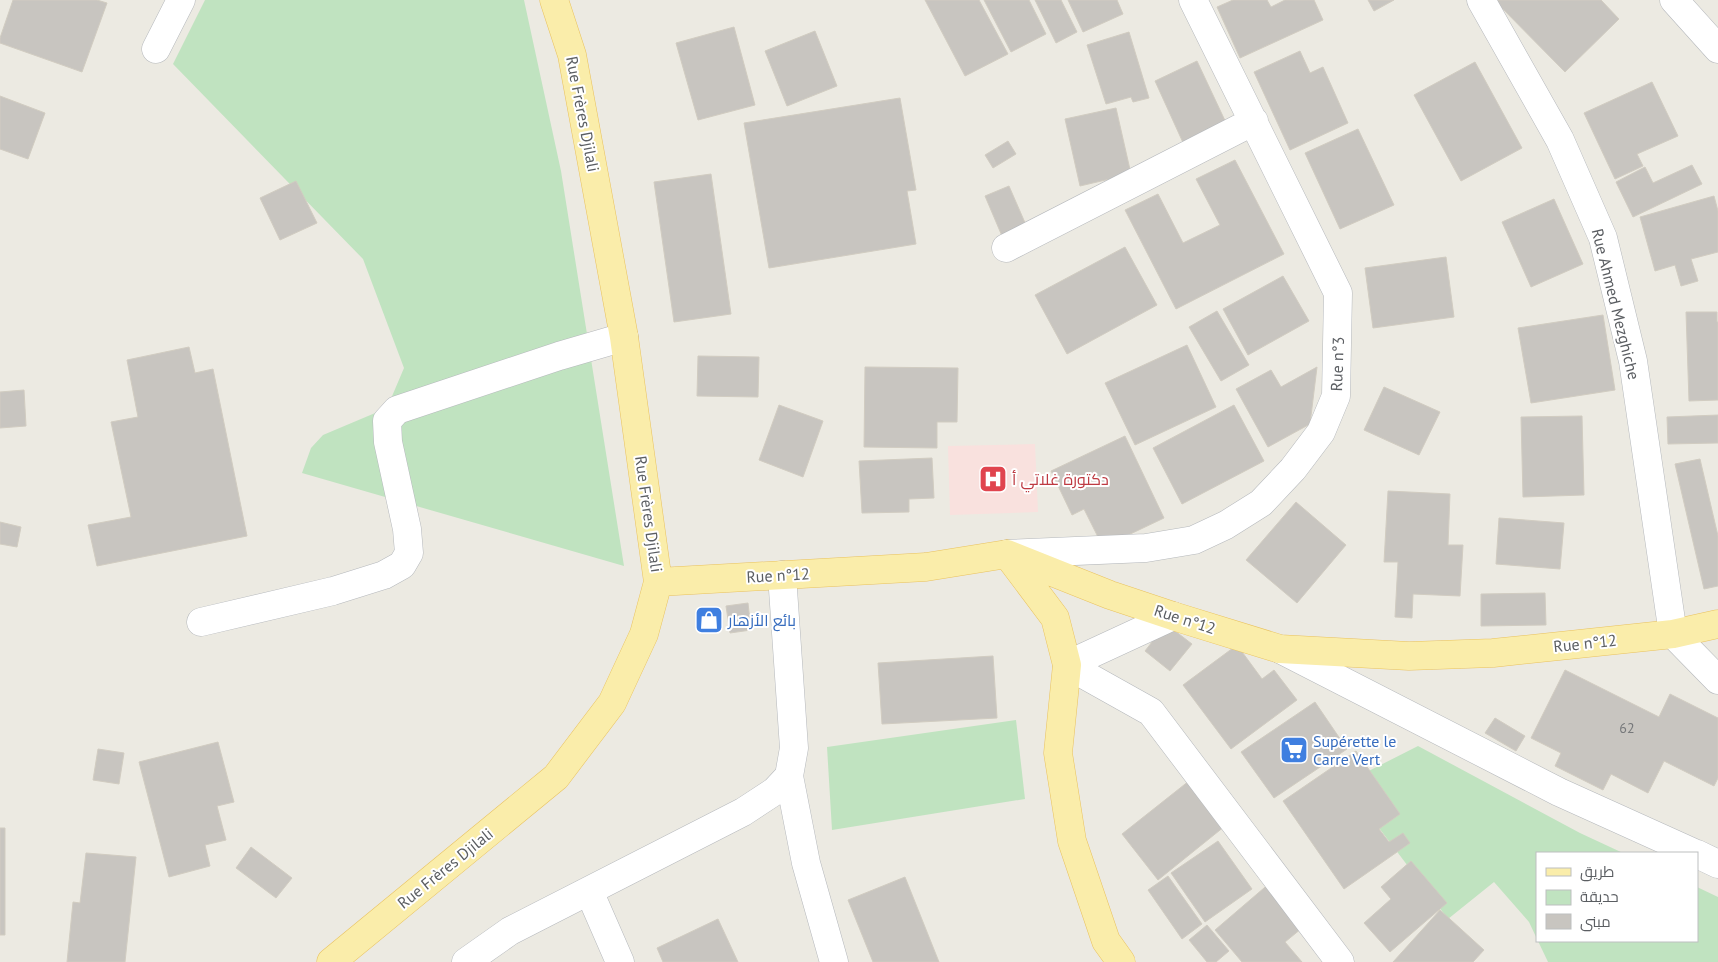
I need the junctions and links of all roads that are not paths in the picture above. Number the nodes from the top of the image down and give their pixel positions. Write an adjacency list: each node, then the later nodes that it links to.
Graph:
1 (180, 0): 6 (street)
2 (554, 0): 10 (main road, Rue Frères Djilali)
3 (1193, 0): 8 (street, Rue n°3)
4 (1481, 0): 17 (street, Rue Ahmed Mezghiche)
5 (1674, 0): 7 (street)
6 (156, 49)
7 (1718, 49)
8 (1254, 121): 9 (street); 11 (street, Rue n°3)
9 (1006, 248)
10 (624, 337): 13 (main road, Rue Frères Djilali); 15 (street)
11 (1007, 554): 12 (main road, Rue n°12); 14 (main road, Rue n°12); 19 (main road)
12 (782, 575): 13 (main road, Rue n°12); 21 (street)
13 (658, 582): 26 (main road, Rue Frères Djilali)
14 (1174, 616): 18 (main road, Rue n°12); 19 (street)
15 (201, 622)
16 (1718, 624): 17 (main road, Rue n°12)
17 (1673, 634): 18 (main road, Rue n°12); 20 (street)
18 (1280, 649): 22 (street)
19 (1067, 665): 30 (main road); 31 (street)
20 (1718, 680)
21 (789, 776): 25 (street); 29 (street)
22 (1691, 852)
23 (1698, 855): 24 (street)
24 (1718, 864)
25 (589, 890): 27 (street); 28 (street)
26 (331, 962)
27 (466, 962)
28 (620, 962)
29 (834, 962)
30 (1121, 962)
31 (1340, 962)

